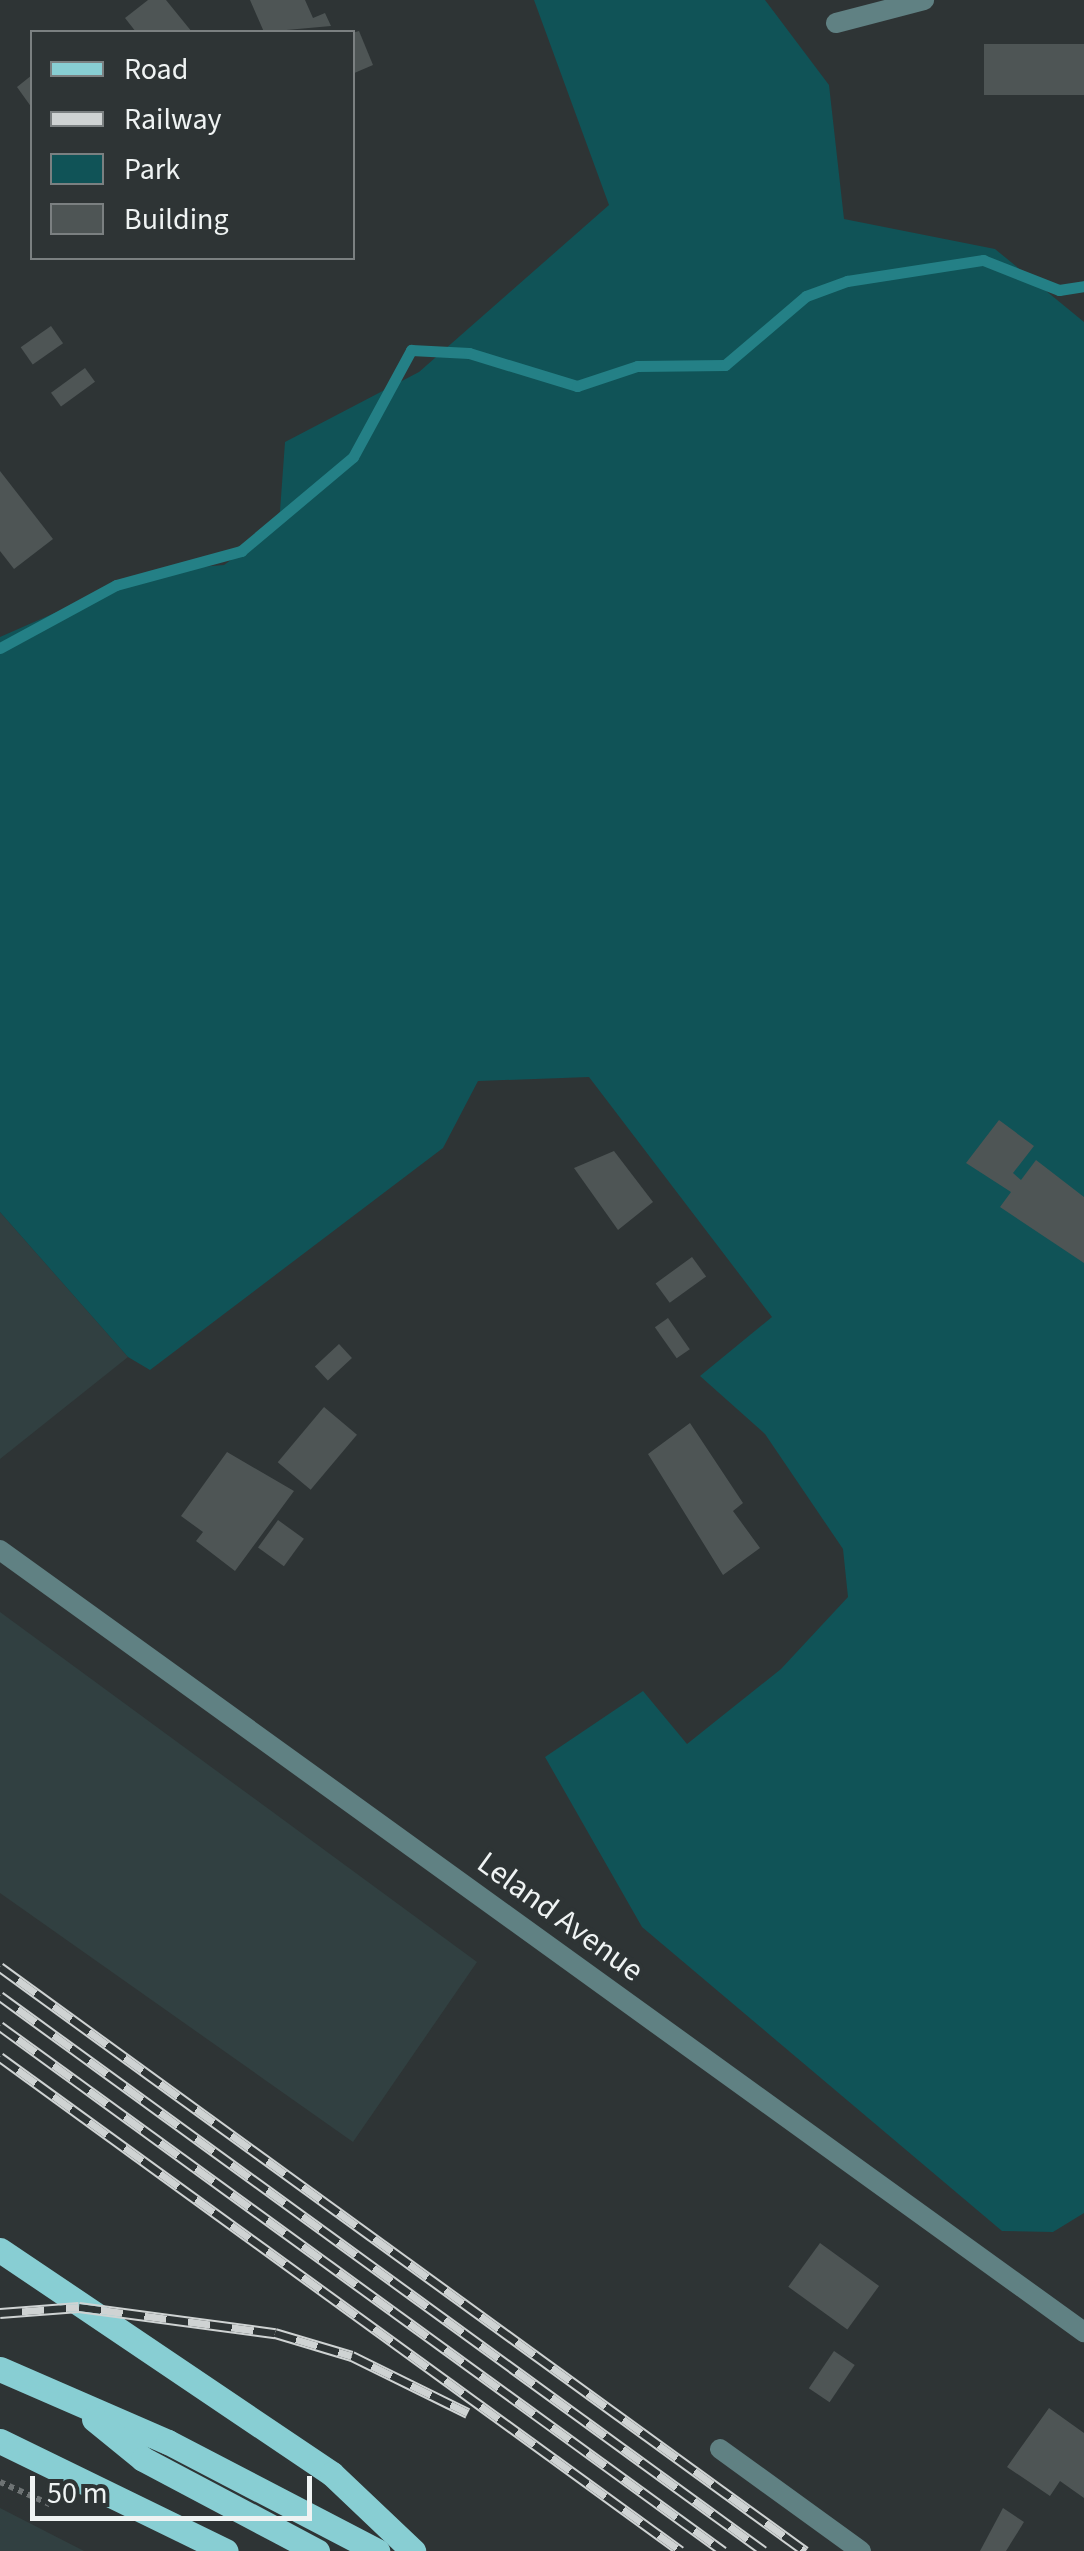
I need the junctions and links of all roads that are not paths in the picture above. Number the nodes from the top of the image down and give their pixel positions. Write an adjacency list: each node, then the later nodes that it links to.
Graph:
1 (924, 0): 2 (street)
2 (836, 22)
3 (0, 1550): 5 (street, Leland Avenue)
4 (0, 2250): 13 (main road)
5 (1084, 2332)
6 (0, 2369): 7 (main road)
7 (68, 2398): 11 (main road); 12 (main road)
8 (0, 2441): 10 (main road)
9 (720, 2449): 14 (street)
10 (226, 2551)
11 (317, 2551)
12 (377, 2551)
13 (413, 2551)
14 (861, 2551)

